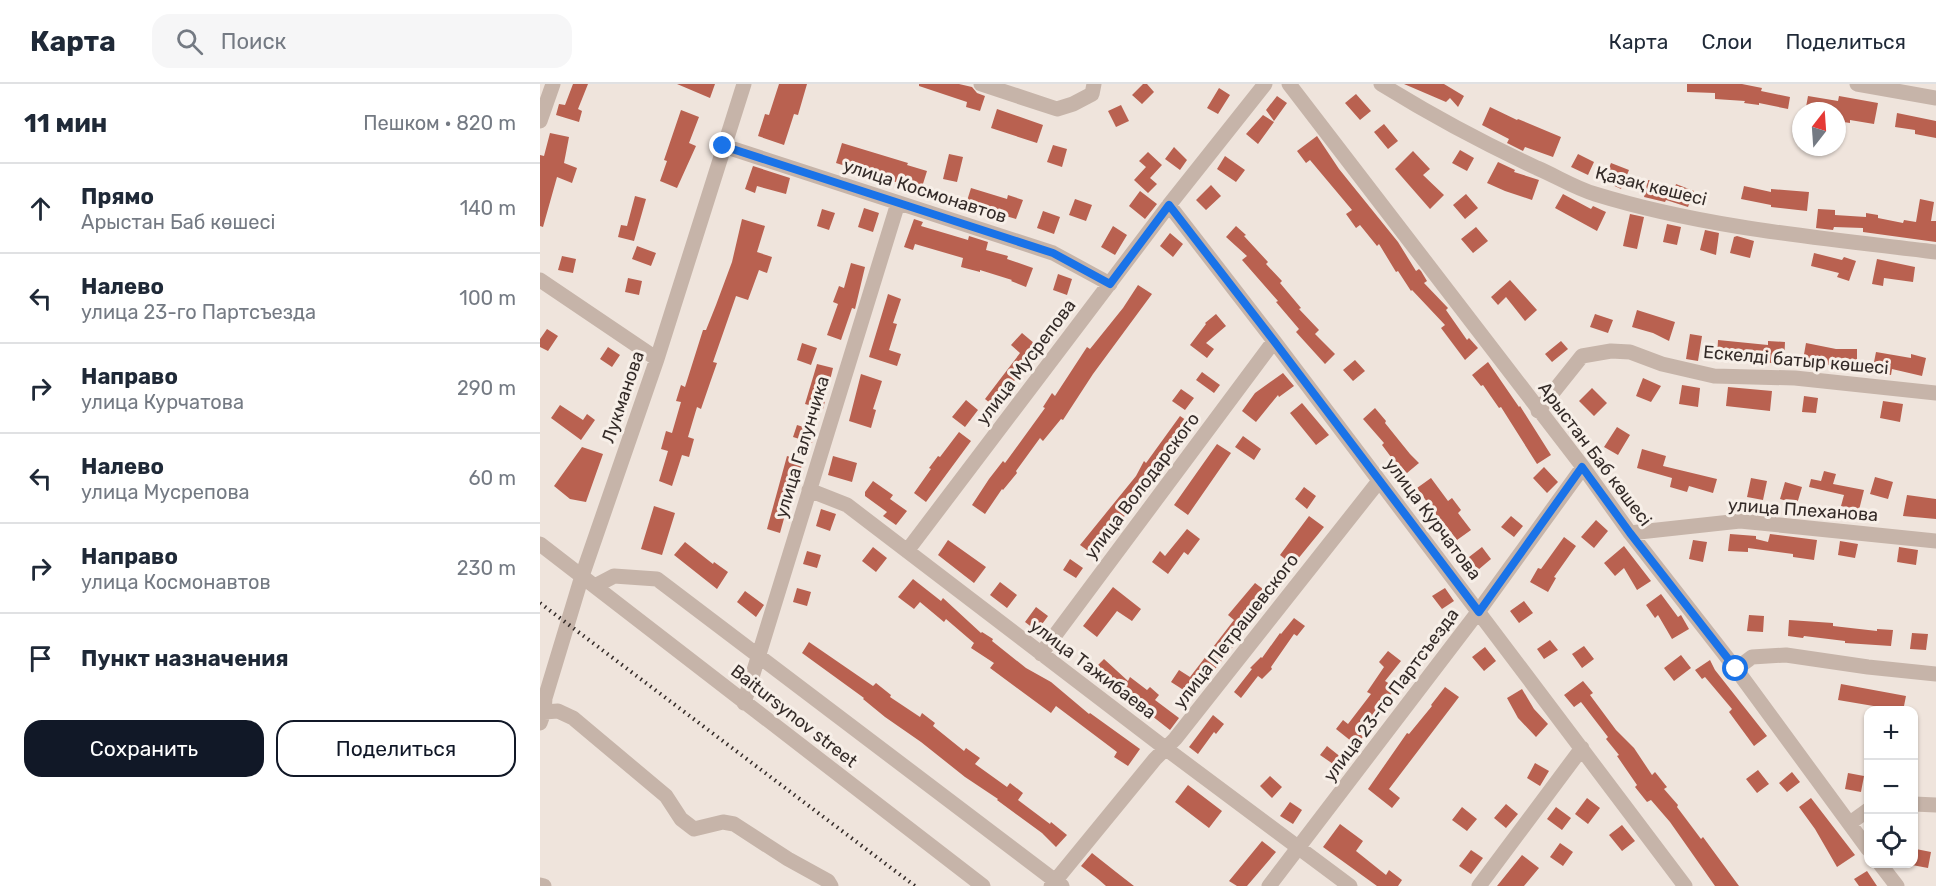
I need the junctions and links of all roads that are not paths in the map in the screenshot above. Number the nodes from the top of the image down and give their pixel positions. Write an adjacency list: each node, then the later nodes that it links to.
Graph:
1 (553, 84): 10 (street)
2 (744, 84): 11 (street, Лукманова)
3 (981, 84): 4 (street)
4 (1094, 84)
5 (1265, 84): 13 (street, улица Мусрепова)
6 (1289, 84): 20 (street, Арыстан Баб көшесі)
7 (1381, 84): 14 (street, Қазақ көшесі)
8 (1857, 84): 9 (street)
9 (1936, 98)
10 (540, 121)
11 (723, 146): 12 (street, улица Космонавтов); 18 (street, Лукманова)
12 (898, 203): 16 (street, улица Космонавтов); 23 (street, улица Галунчика)
13 (1169, 205): 16 (street, улица Мусрепова); 17 (street, улица Курчатова)
14 (1936, 252)
15 (540, 280): 18 (street)
16 (1110, 284): 27 (street, улица Мусрепова)
17 (1274, 341): 22 (street, улица Курчатова); 32 (street, улица Володарского)
18 (657, 359): 28 (street, Лукманова)
19 (1936, 393): 20 (street, Ескелді батыр көшесі)
20 (1538, 411): 21 (street, Арыстан Баб көшесі)
21 (1582, 467): 24 (street, Арыстан Баб көшесі); 30 (street, улица 23-го Партсъезда)
22 (1379, 481): 30 (street, улица Курчатова); 37 (street, улица Петрашевского)
23 (809, 490): 27 (street, улица Тажибаева); 31 (street, улица Галунчика)
24 (1630, 533): 25 (street, улица Плеханова); 33 (street, Арыстан Баб көшесі)
25 (1936, 541)
26 (540, 544): 28 (street, Baitursynov street)
27 (907, 551): 32 (street, улица Тажибаева)
28 (582, 576): 29 (street, Baitursynov street); 36 (street, Лукманова)
29 (595, 586): 31 (street); 35 (street, Baitursynov street)
30 (1479, 612): 38 (street, улица Курчатова); 44 (street, улица 23-го Партсъезда)
31 (758, 654): 35 (street, улица Галунчика); 46 (street)
32 (1041, 654): 37 (street, улица Тажибаева)
33 (1736, 669): 34 (street); 42 (street, Арыстан Баб көшесі)
34 (1936, 674)
35 (744, 702): 50 (street, Baitursynov street)
36 (542, 707): 49 (street)
37 (1165, 748): 44 (street, улица Тажибаева); 46 (street, улица Петрашевского)
38 (1582, 748): 53 (street); 54 (street, улица Курчатова)
39 (1918, 804): 40 (street)
40 (1936, 805)
41 (1864, 813): 42 (street)
42 (1850, 823): 43 (street, Арыстан Баб көшесі)
43 (1864, 842)
44 (1299, 847): 51 (street, улица 23-го Партсъезда); 52 (street, улица Тажибаева)
45 (1883, 868): 55 (street)
46 (1056, 884)
47 (540, 885): 48 (street)
48 (544, 886)
49 (831, 886)
50 (983, 886)
51 (1269, 886)
52 (1350, 886)
53 (1479, 886)
54 (1684, 886)
55 (1896, 886)

